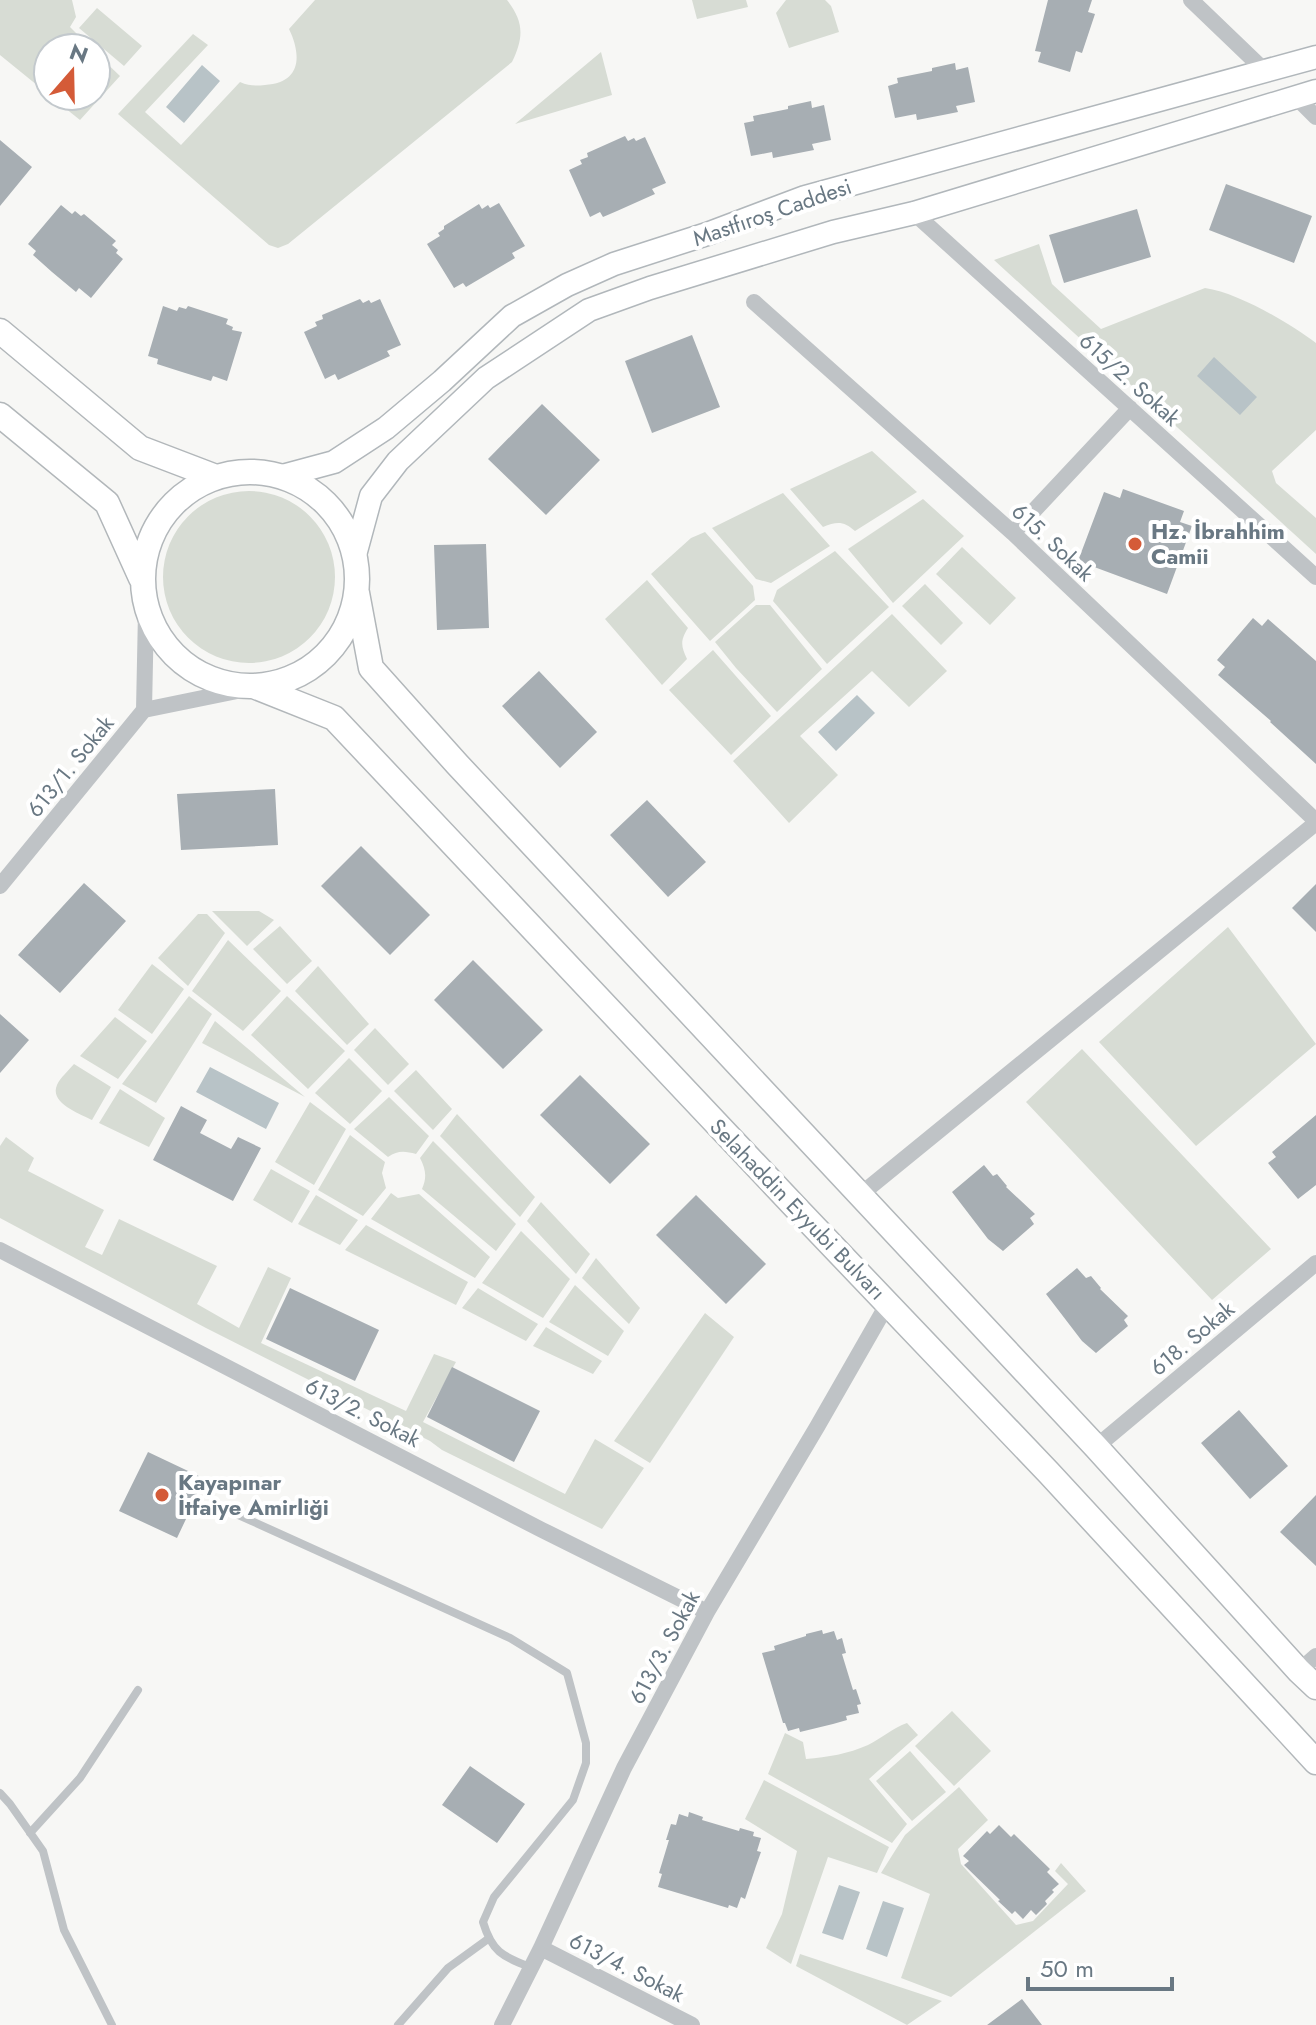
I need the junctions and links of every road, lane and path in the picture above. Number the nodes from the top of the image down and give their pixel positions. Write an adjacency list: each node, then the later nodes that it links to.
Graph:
1 (1191, 0): 3 (street)
2 (1316, 57): 3 (main road, Mastfıroş Caddesi)
3 (1265, 71): 11 (main road, Mastfıroş Caddesi)
4 (1306, 94): 5 (street); 6 (main road, Mastfıroş Caddesi)
5 (1316, 117)
6 (914, 213): 9 (street, 615/2. Sokak); 14 (main road, Mastfıroş Caddesi)
7 (754, 302): 13 (street, 615. Sokak)
8 (0, 331): 12 (main road)
9 (1130, 408): 13 (street); 15 (street, 615/2. Sokak)
10 (0, 415): 16 (main road)
11 (282, 476): 12 (main road); 14 (main road)
12 (216, 477): 16 (main road)
13 (1013, 533): 21 (street, 615. Sokak)
14 (355, 555): 17 (main road)
15 (1316, 577)
16 (141, 579): 18 (main road)
17 (357, 593): 19 (main road); 23 (main road)
18 (146, 612): 19 (main road); 20 (street)
19 (256, 687): 20 (street); 26 (main road, Selahaddin Eyyubi Bulvarı)
20 (144, 710): 22 (street, 613/1. Sokak)
21 (1316, 822): 23 (street)
22 (0, 886)
23 (860, 1195): 27 (main road)
24 (0, 1250): 29 (street, 613/2. Sokak)
25 (1316, 1263): 27 (street, 618. Sokak)
26 (888, 1303): 29 (street, 613/3. Sokak); 32 (main road, Selahaddin Eyyubi Bulvarı)
27 (1096, 1447): 30 (main road)
28 (234, 1513): 35 (lane)
29 (707, 1612): 36 (street, 613/3. Sokak)
30 (1310, 1671)
31 (138, 1690): 34 (lane)
32 (1316, 1762)
33 (0, 1793): 34 (lane)
34 (30, 1833): 38 (lane)
35 (488, 1939): 37 (lane); 39 (lane)
36 (541, 1948): 37 (street, 613/3. Sokak); 41 (street, 613/4. Sokak)
37 (531, 1968): 40 (street, 613/3. Sokak)
38 (112, 2025)
39 (398, 2025)
40 (502, 2025)
41 (692, 2025)

